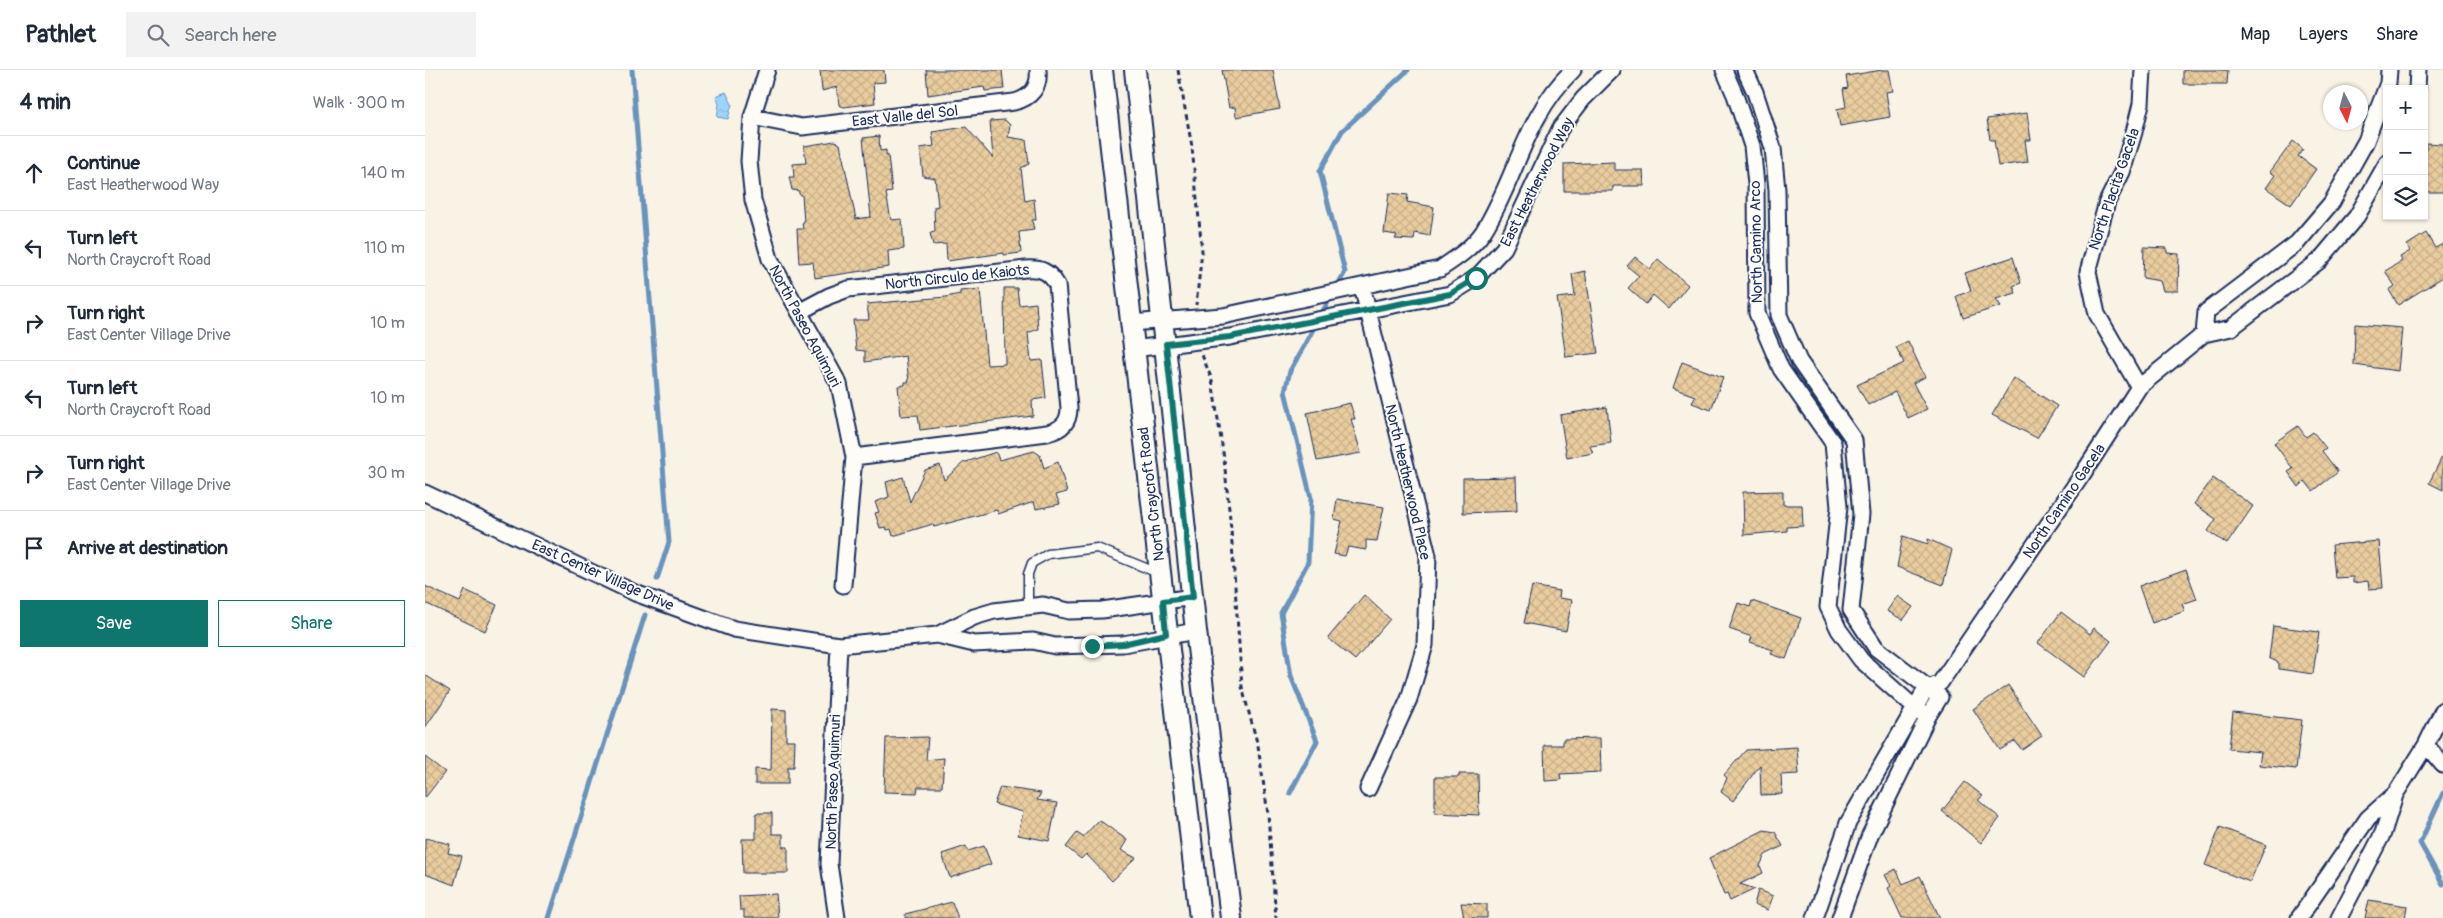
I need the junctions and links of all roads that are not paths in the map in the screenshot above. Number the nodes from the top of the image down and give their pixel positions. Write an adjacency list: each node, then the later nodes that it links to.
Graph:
1 (767, 70): 13 (street, North Paseo Aquimuri)
2 (1038, 70): 13 (street, East Valle del Sol)
3 (1102, 70): 19 (main road, North Craycroft Road)
4 (1135, 70): 18 (main road, North Craycroft Road)
5 (1573, 70): 15 (street, East Heatherwood Way)
6 (1612, 70): 16 (street, East Heatherwood Way)
7 (1724, 70): 37 (street, North Camino Arco)
8 (1745, 70): 35 (street, North Camino Arco)
9 (2143, 70): 23 (street, North Placita Gacela)
10 (2389, 70): 20 (street)
11 (2418, 70): 12 (street)
12 (2417, 85)
13 (752, 117): 17 (street, North Paseo Aquimuri)
14 (2383, 170): 20 (street, North Camino Gacela)
15 (1362, 286): 16 (street, North Heatherwood Place); 18 (street, East Heatherwood Way)
16 (1369, 310): 21 (street, East Heatherwood Way); 40 (street, North Heatherwood Place)
17 (799, 312): 24 (street, North Paseo Aquimuri); 24 (street, North Circulo de Kaiots)
18 (1164, 322): 19 (street, East Heatherwood Way); 21 (main road, North Craycroft Road)
19 (1130, 323): 22 (main road, North Craycroft Road)
20 (2204, 334): 23 (street, North Camino Gacela)
21 (1166, 344): 22 (street, East Heatherwood Way); 28 (main road, North Craycroft Road)
22 (1133, 349): 26 (main road, North Craycroft Road)
23 (2139, 387): 35 (street, North Camino Gacela)
24 (853, 457): 27 (street, North Paseo Aquimuri)
25 (425, 493): 34 (street, East Center Village Drive)
26 (1160, 574): 29 (main road, North Craycroft Road); 30 (lane)
27 (843, 585)
28 (1193, 597): 29 (street, East Center Village Drive); 31 (main road, North Craycroft Road)
29 (1163, 601): 30 (street, East Center Village Drive); 32 (main road, North Craycroft Road)
30 (1028, 607): 33 (street, East Center Village Drive)
31 (1196, 630): 32 (street, East Center Village Drive); 44 (main road, North Craycroft Road)
32 (1166, 634): 33 (street, East Center Village Drive); 43 (main road, North Craycroft Road)
33 (937, 635): 34 (street, East Center Village Drive)
34 (839, 645): 42 (street, North Paseo Aquimuri)
35 (1935, 690): 37 (street, North Camino Gacela)
36 (2443, 710): 38 (street)
37 (1922, 712): 45 (street, North Camino Gacela); 46 (street, North Camino Gacela)
38 (2426, 745): 39 (street); 41 (street)
39 (2443, 765)
40 (1368, 789)
41 (2395, 793): 47 (street); 48 (street)
42 (837, 918)
43 (1200, 918)
44 (1231, 918)
45 (1815, 918)
46 (1840, 918)
47 (2299, 918)
48 (2339, 918)

